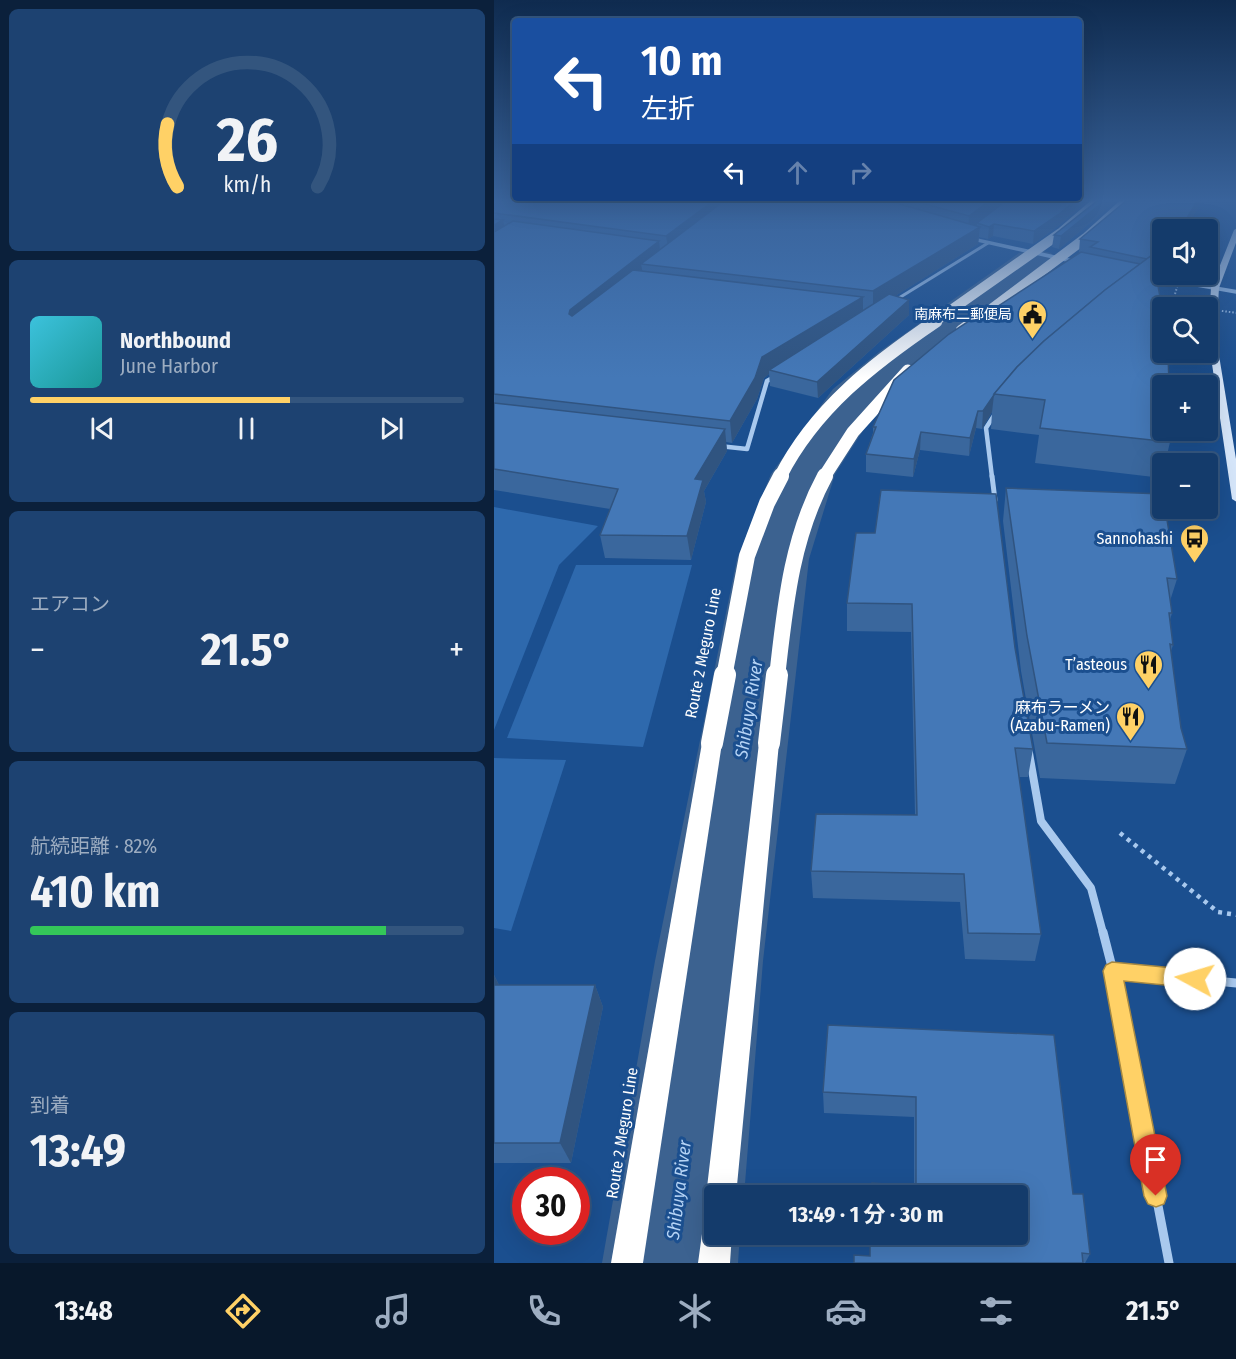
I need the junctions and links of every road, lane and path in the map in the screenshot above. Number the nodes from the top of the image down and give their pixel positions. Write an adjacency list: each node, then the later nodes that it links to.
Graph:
1 (960, 260): 12 (street)
2 (1021, 260): 29 (highway, Route 2 Meguro Line, bridge)
3 (1056, 260): 15 (highway, bridge)
4 (1067, 260): 6 (street, bridge)
5 (1225, 260): 10 (main road)
6 (1094, 266)
7 (1139, 275): 8 (street)
8 (1150, 277): 9 (street); 10 (street)
9 (1139, 285)
10 (1215, 288): 11 (street); 20 (main road)
11 (1236, 292)
12 (892, 302)
13 (1218, 310): 14 (path, bridge)
14 (1236, 313)
15 (950, 340)
16 (922, 361): 27 (highway, bridge)
17 (777, 375): 19 (street)
18 (1000, 405): 21 (street)
19 (713, 446)
20 (1236, 499)
21 (996, 510)
22 (1027, 742): 25 (street)
23 (1120, 832): 24 (path)
24 (1236, 915)
25 (1112, 971): 26 (street); 31 (street)
26 (1236, 983)
27 (723, 1185)
28 (716, 1245): 30 (highway)
29 (627, 1263)
30 (714, 1263)
31 (1169, 1263)

